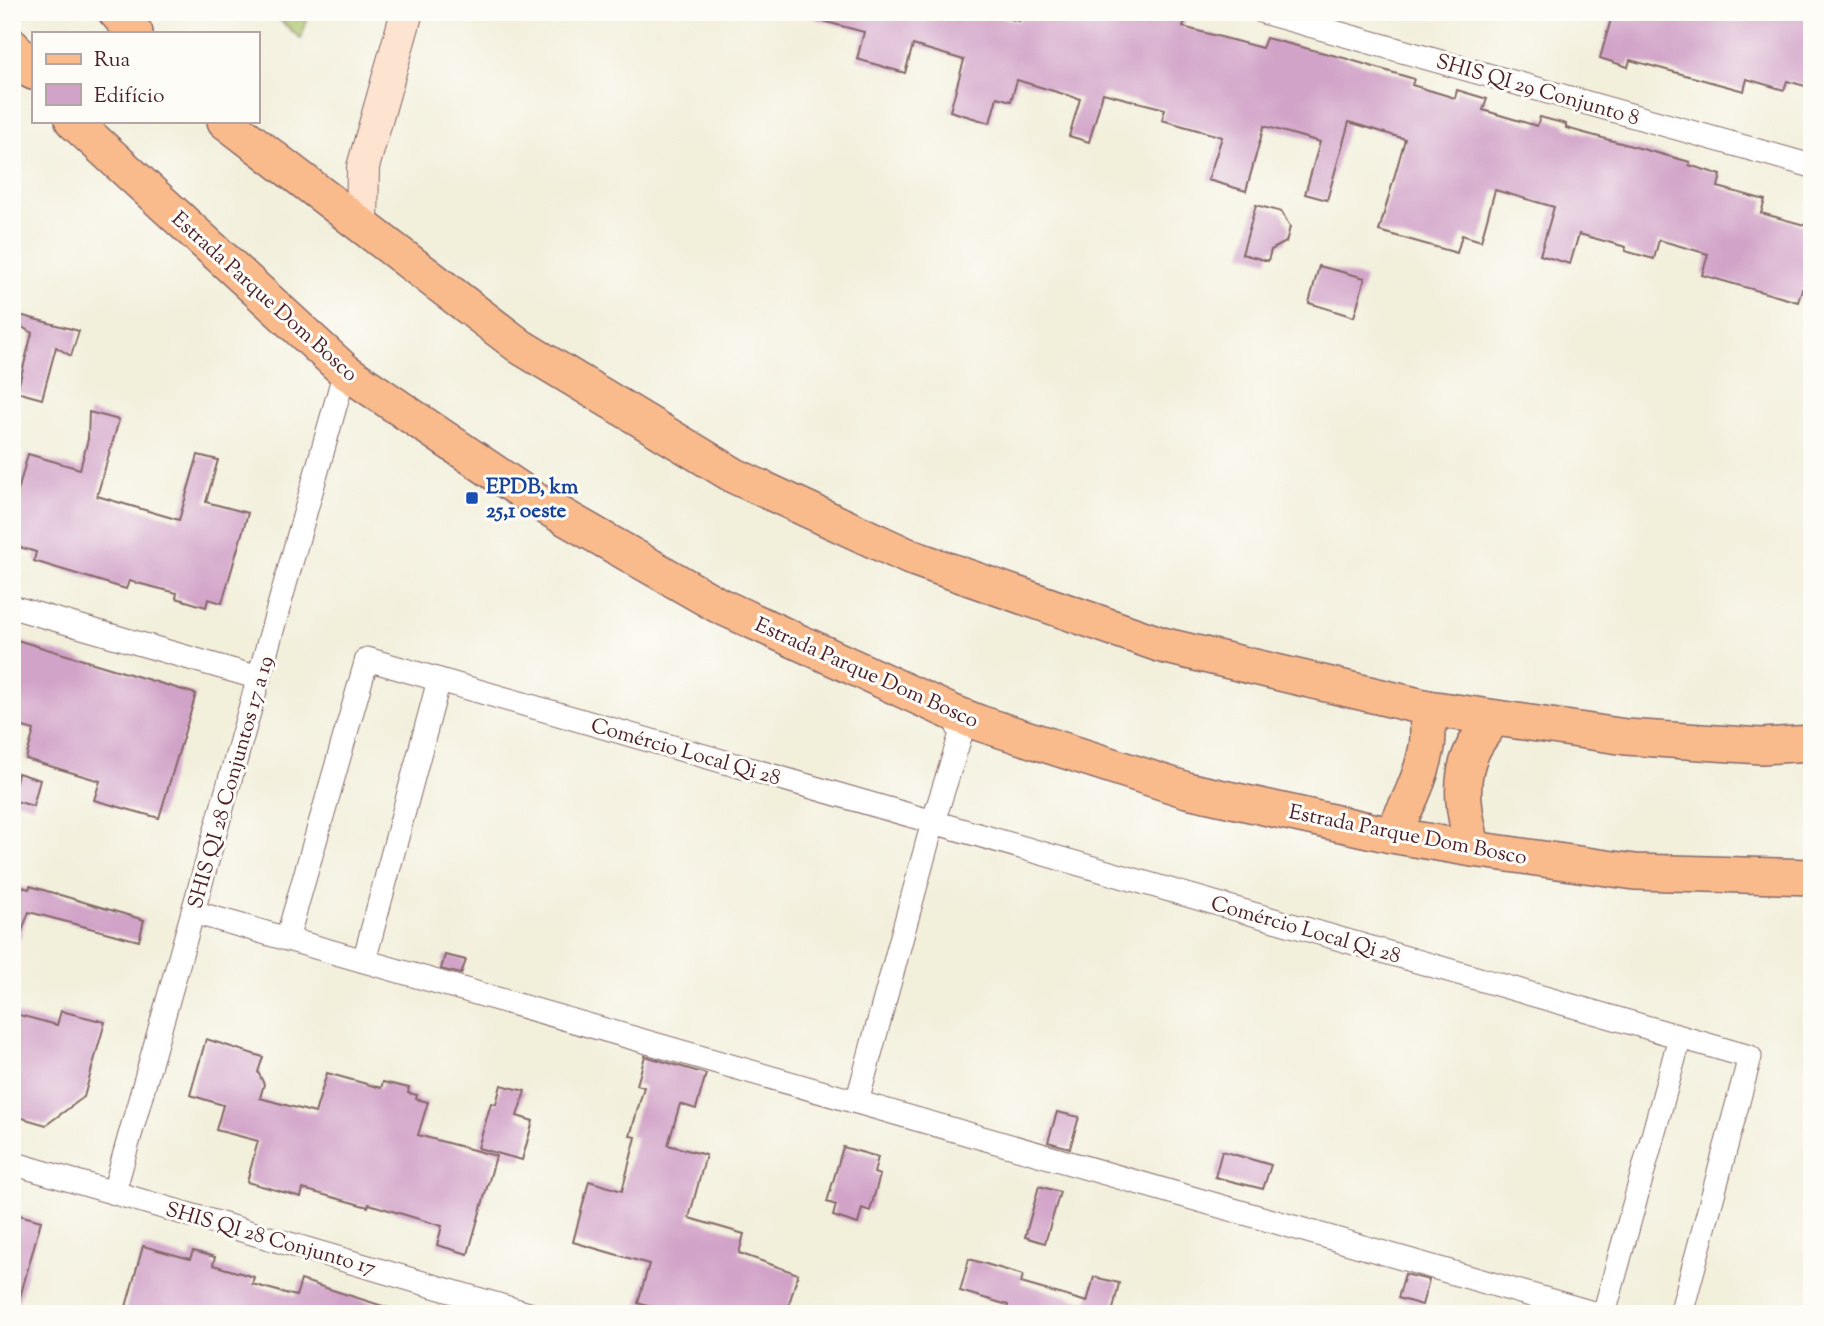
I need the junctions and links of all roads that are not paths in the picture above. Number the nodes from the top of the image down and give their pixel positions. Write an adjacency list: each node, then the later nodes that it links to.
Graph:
1 (116, 12): 4 (main road)
2 (407, 12): 10 (street)
3 (1264, 12): 9 (street, SHIS QI 29 Conjunto 8)
4 (134, 32)
5 (12, 46): 6 (main road)
6 (32, 71)
7 (74, 122): 13 (main road, Estrada Parque Dom Bosco)
8 (226, 122): 11 (main road)
9 (1812, 166)
10 (363, 167): 11 (street); 12 (street)
11 (324, 196): 12 (main road)
12 (362, 225): 17 (main road)
13 (345, 371): 15 (street, SHIS QI 28 Conjuntos 17 a 19); 19 (main road, Estrada Parque Dom Bosco)
14 (12, 607): 15 (street)
15 (259, 678): 25 (street, SHIS QI 28 Conjuntos 17 a 19)
16 (439, 680): 21 (street, Comércio Local Qi 28); 26 (street, Comércio Local Qi 28); 27 (street)
17 (1428, 708): 18 (main road); 22 (main road)
18 (1494, 718): 20 (main road); 23 (main road)
19 (964, 723): 21 (street); 22 (main road, Estrada Parque Dom Bosco)
20 (1812, 743)
21 (933, 822): 28 (street, Comércio Local Qi 28); 29 (street)
22 (1391, 835): 23 (main road, Estrada Parque Dom Bosco)
23 (1473, 849): 24 (main road, Estrada Parque Dom Bosco)
24 (1812, 877)
25 (193, 912): 26 (street); 31 (street, SHIS QI 28 Conjuntos 17 a 19)
26 (287, 939): 27 (street)
27 (364, 961): 29 (street)
28 (1680, 1037): 34 (street); 35 (street, Comércio Local Qi 28)
29 (857, 1101): 33 (street)
30 (12, 1163): 31 (street, SHIS QI 28 Conjunto 17)
31 (114, 1192): 32 (street, SHIS QI 28 Conjunto 17)
32 (530, 1314)
33 (1597, 1314)
34 (1604, 1314)
35 (1681, 1314)

